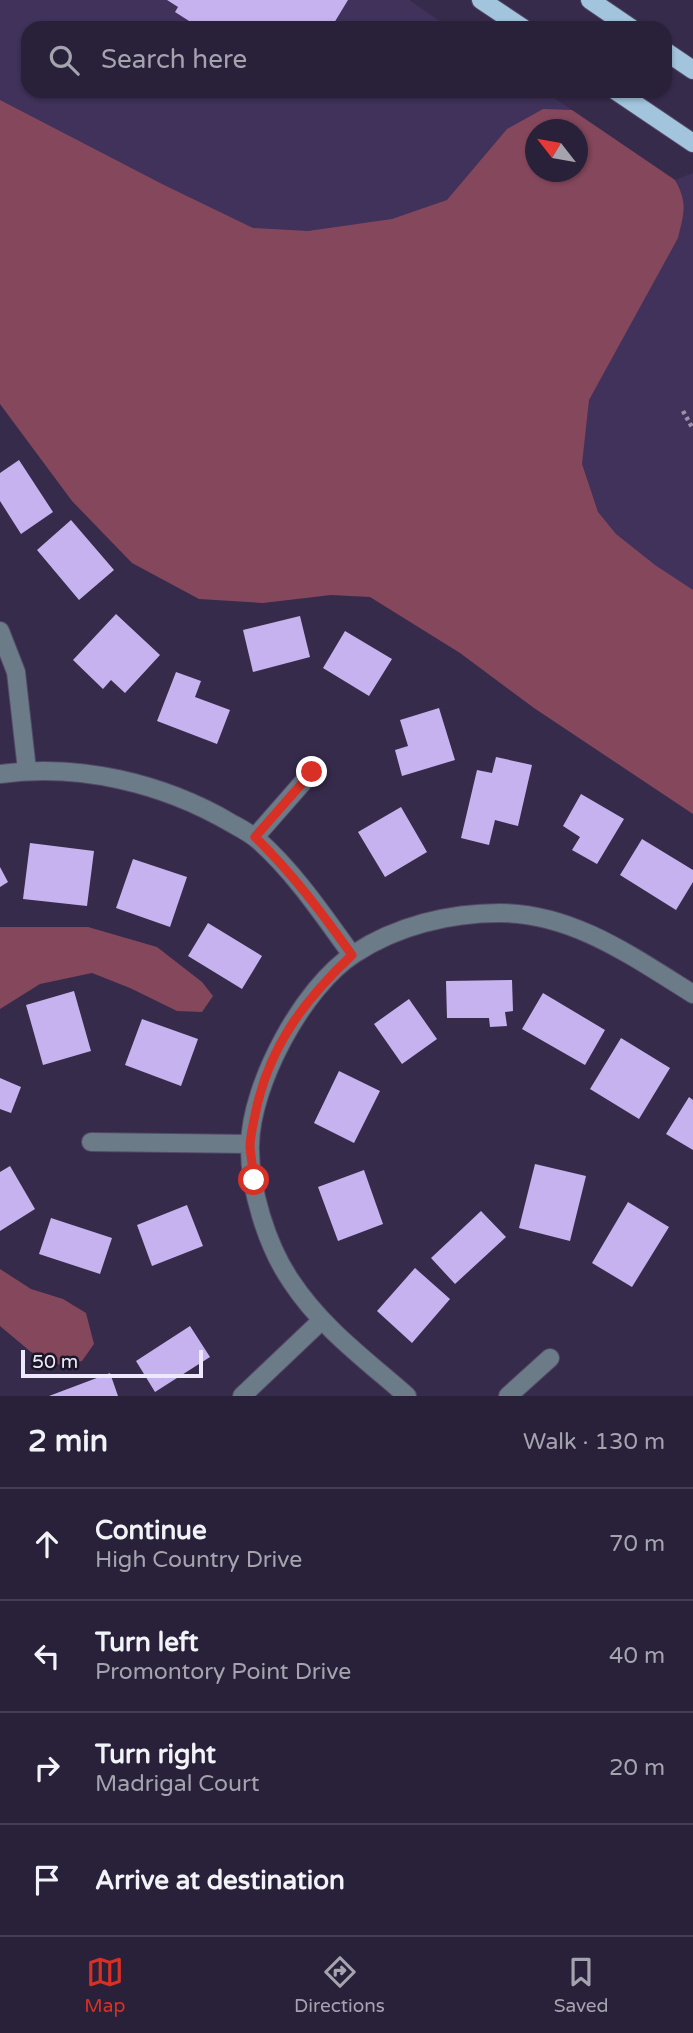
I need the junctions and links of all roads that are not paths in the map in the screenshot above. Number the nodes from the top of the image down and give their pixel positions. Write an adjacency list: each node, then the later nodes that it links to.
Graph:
1 (481, 0): 3 (main road)
2 (590, 0): 4 (main road)
3 (512, 21)
4 (621, 21)
5 (672, 56): 6 (main road)
6 (693, 70)
7 (626, 98): 8 (main road)
8 (693, 143)
9 (0, 631): 10 (street)
10 (27, 770): 12 (street); 13 (street)
11 (312, 772): 13 (street)
12 (0, 774)
13 (255, 837): 14 (street)
14 (352, 955): 15 (street); 17 (street)
15 (693, 993)
16 (91, 1142): 17 (street)
17 (250, 1144): 18 (street)
18 (321, 1321): 20 (street); 21 (street)
19 (550, 1358): 22 (street)
20 (242, 1396)
21 (407, 1396)
22 (508, 1396)

